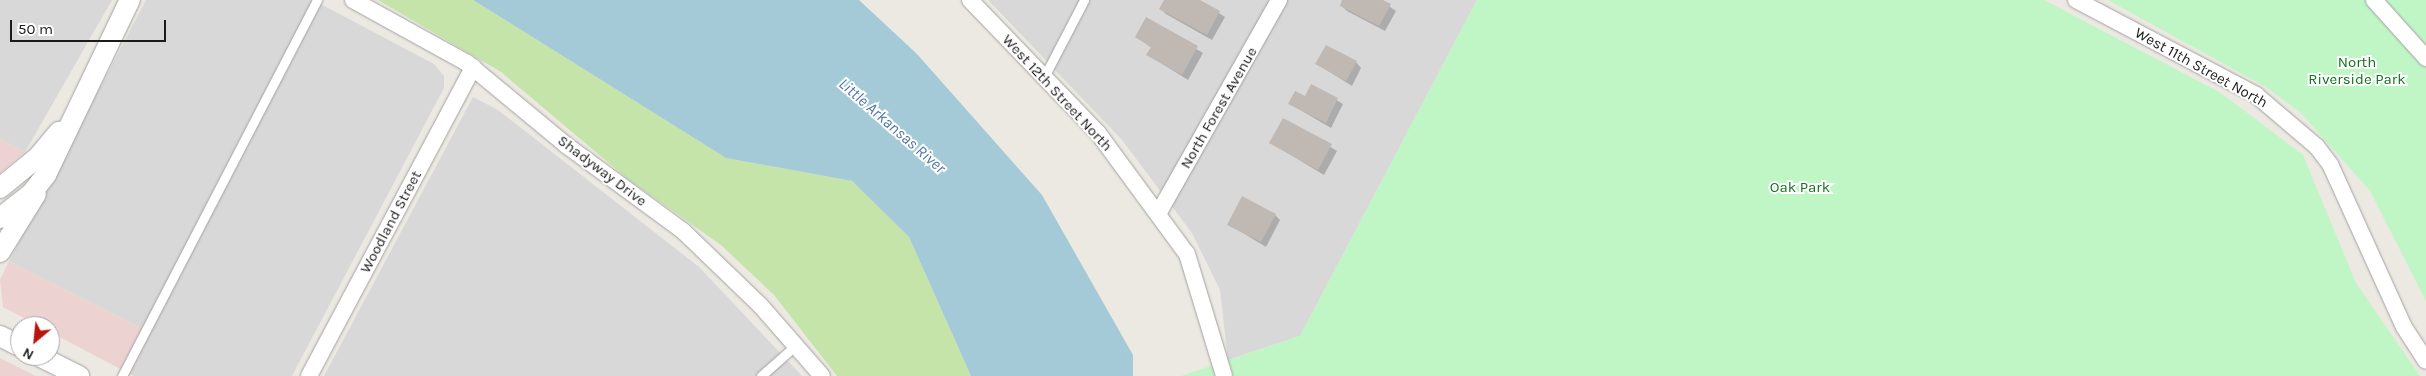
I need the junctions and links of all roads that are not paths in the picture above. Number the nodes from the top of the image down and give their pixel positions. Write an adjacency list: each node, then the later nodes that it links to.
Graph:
1 (130, 0): 12 (street)
2 (317, 0): 22 (lane)
3 (353, 0): 10 (street, Shadyway Drive)
4 (970, 0): 11 (street, West 12th Street North)
5 (1084, 0): 11 (lane)
6 (1279, 0): 15 (street, North Forest Avenue)
7 (2076, 0): 19 (street, West 11th Street North)
8 (2374, 0): 9 (street)
9 (2426, 58)
10 (472, 67): 18 (street, Shadyway Drive); 23 (street, Woodland Street)
11 (1044, 77): 15 (street, West 12th Street North)
12 (68, 121): 13 (street); 14 (street)
13 (46, 175): 16 (street); 17 (street)
14 (1, 186)
15 (1158, 214): 26 (street, West 12th Street North)
16 (0, 218)
17 (0, 252)
18 (796, 345): 24 (lane); 25 (street, Shadyway Drive)
19 (2426, 361)
20 (60, 366): 21 (street)
21 (79, 376)
22 (122, 376)
23 (309, 376)
24 (761, 376)
25 (822, 376)
26 (1224, 376)

